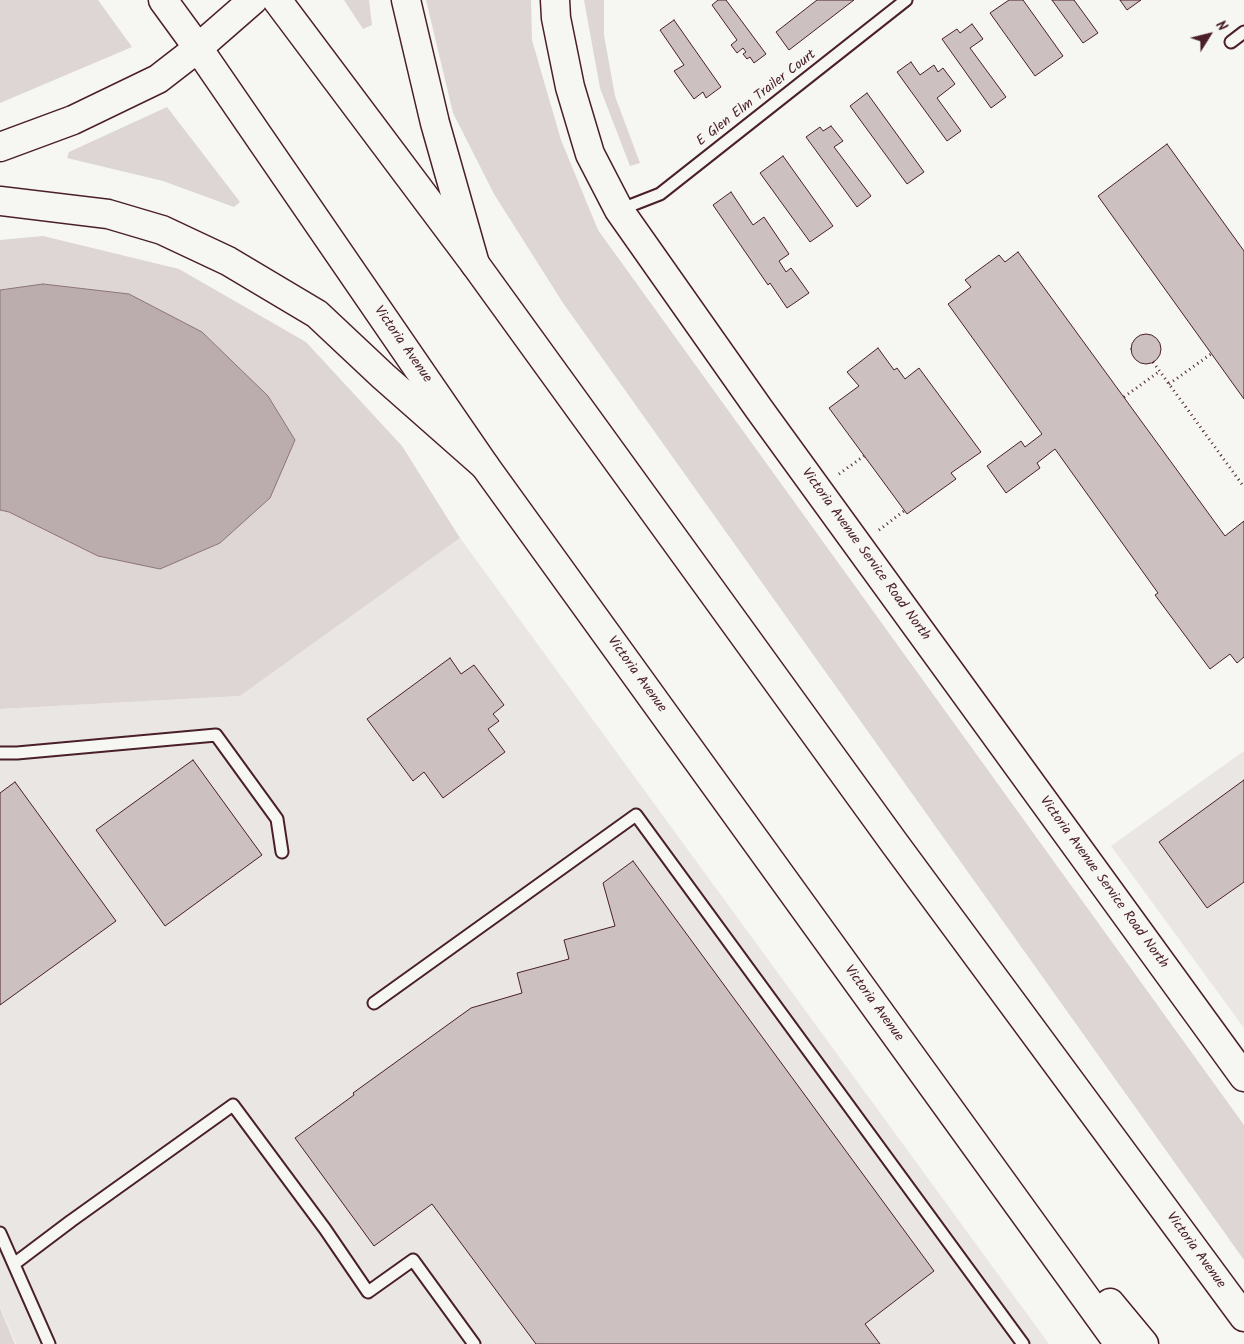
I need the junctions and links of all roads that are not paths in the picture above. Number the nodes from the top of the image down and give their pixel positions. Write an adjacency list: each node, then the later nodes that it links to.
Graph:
1 (163, 0): 9 (main road, Victoria Avenue)
2 (253, 0): 9 (main road)
3 (277, 0): 13 (main road, Victoria Avenue)
4 (406, 0): 13 (main road)
5 (555, 0): 12 (main road, Victoria Avenue Service Road North)
6 (906, 0): 12 (lane, E Glen Elm Trailer Court)
7 (1244, 32): 8 (lane)
8 (1231, 42)
9 (198, 48): 10 (main road); 14 (main road, Victoria Avenue)
10 (0, 147)
11 (0, 201): 14 (main road)
12 (619, 210): 18 (main road, Victoria Avenue Service Road North)
13 (475, 264): 22 (main road, Victoria Avenue)
14 (486, 466): 19 (main road, Victoria Avenue)
15 (0, 753): 16 (lane)
16 (282, 852)
17 (374, 1003): 25 (lane)
18 (1244, 1077)
19 (955, 1118): 26 (main road, Victoria Avenue); 27 (main road)
20 (0, 1233): 21 (lane)
21 (14, 1264): 23 (lane); 24 (lane)
22 (1244, 1316)
23 (48, 1344)
24 (474, 1344)
25 (1023, 1344)
26 (1119, 1344)
27 (1144, 1344)

